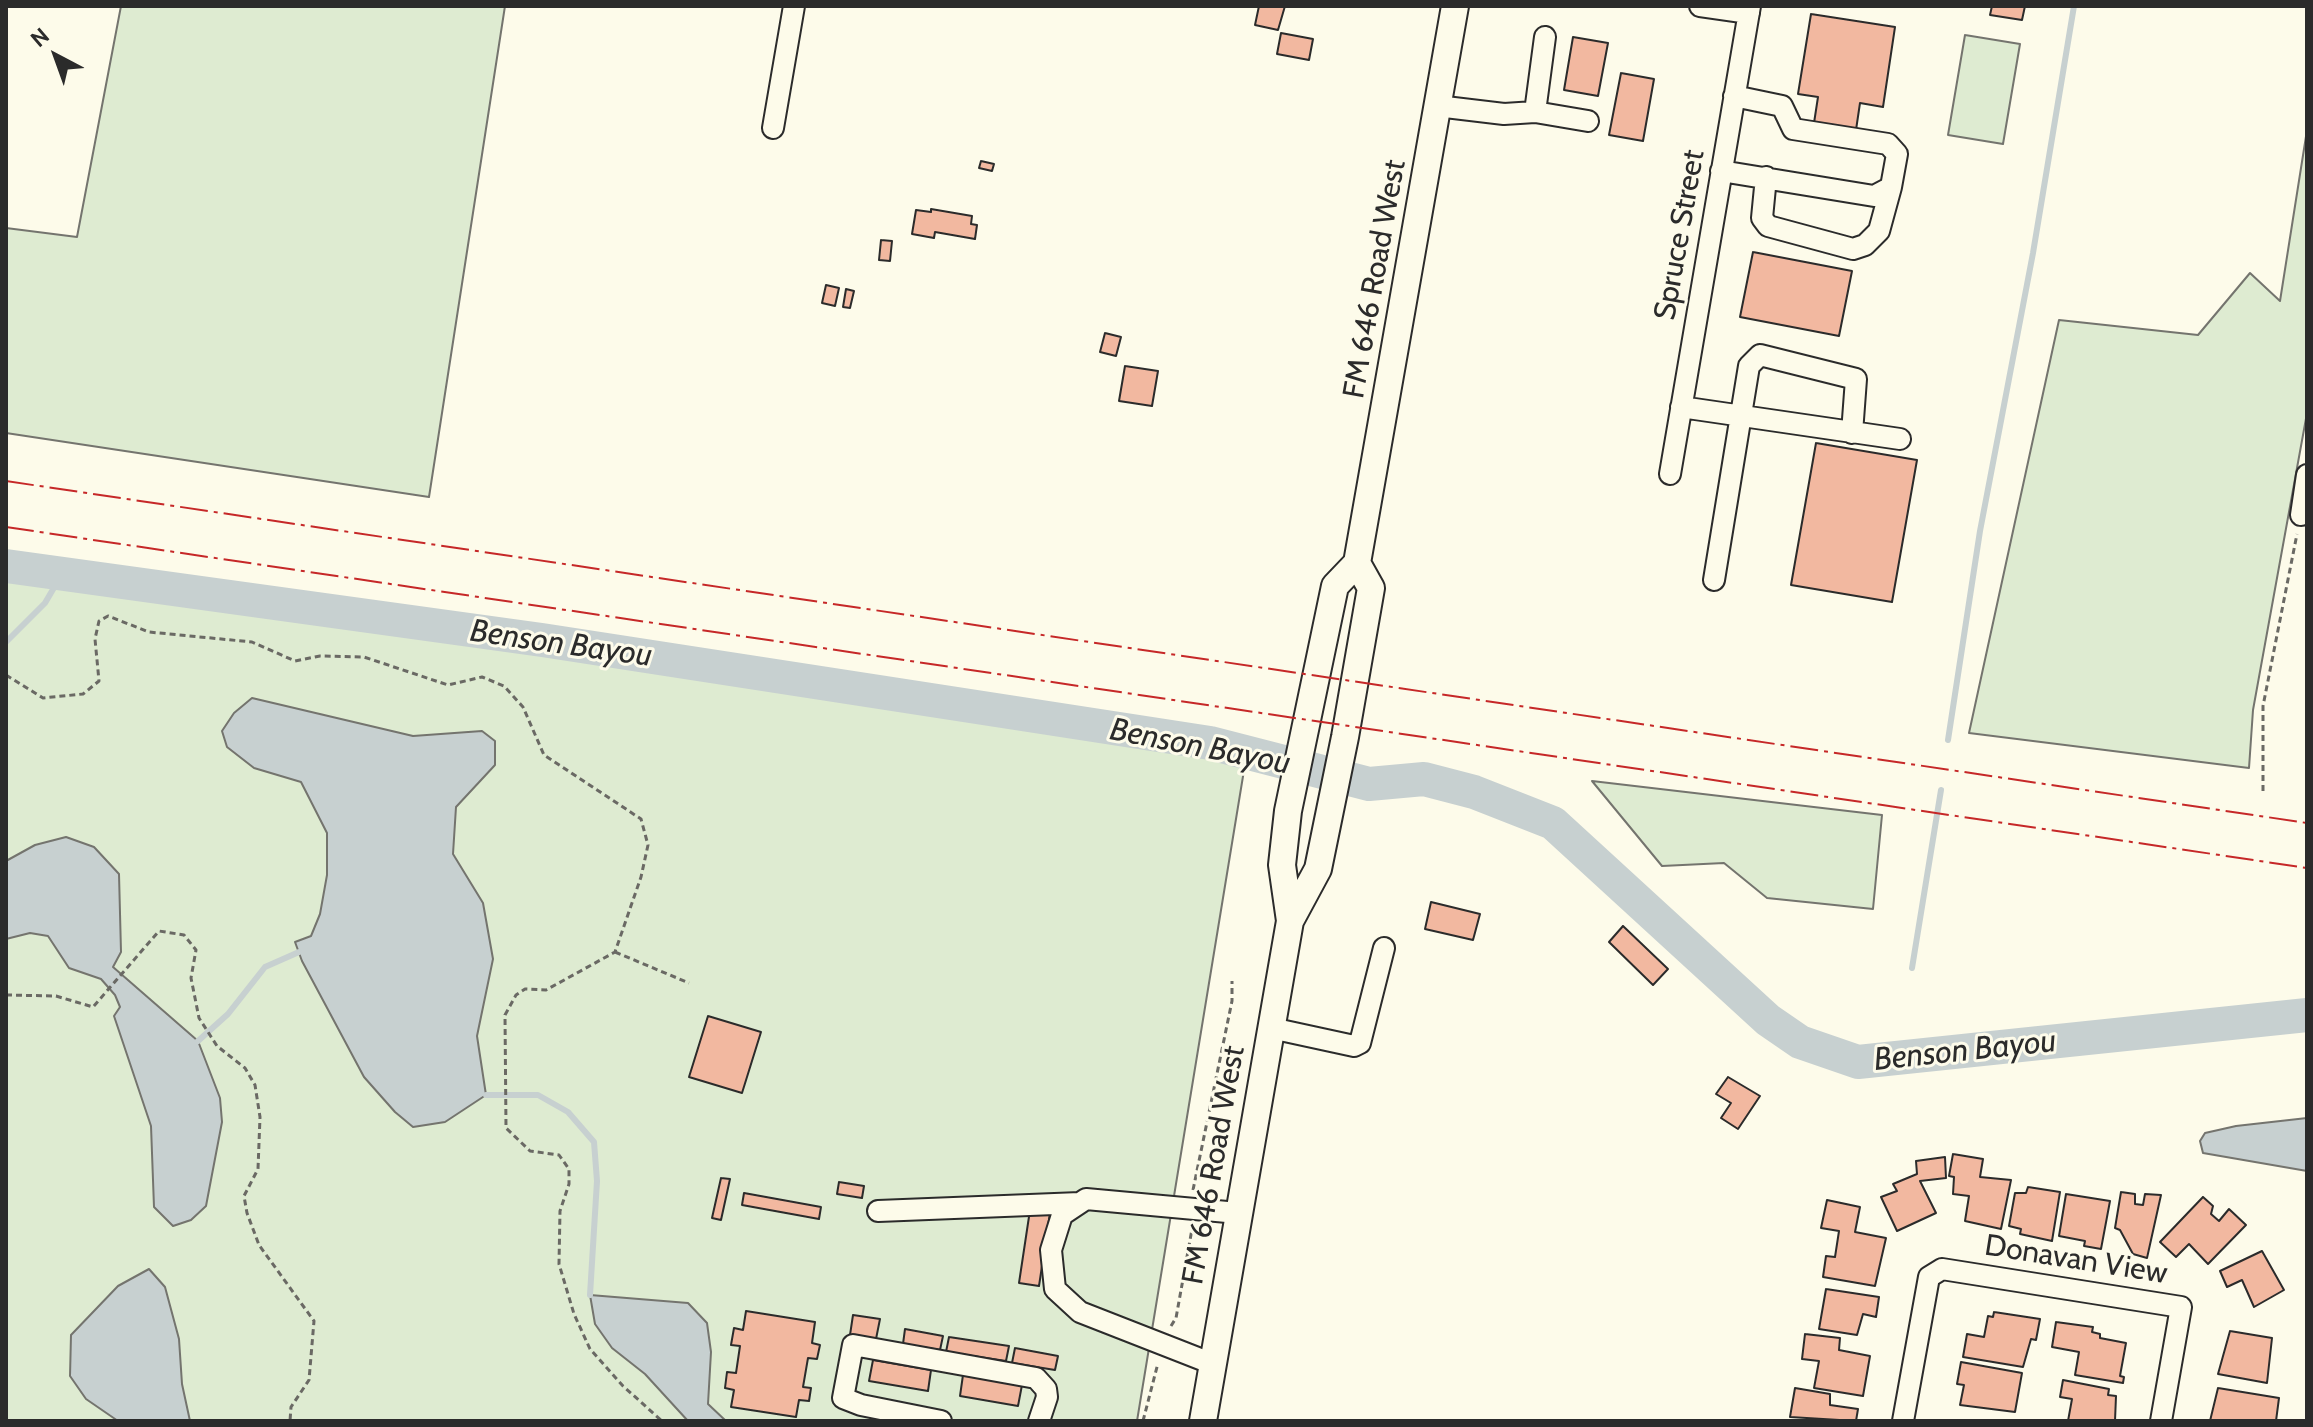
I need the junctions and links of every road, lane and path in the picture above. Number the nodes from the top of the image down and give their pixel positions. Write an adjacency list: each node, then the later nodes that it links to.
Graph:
1 (794, 6): 10 (street)
2 (1455, 6): 7 (main road, FM 646 Road West)
3 (1700, 6): 4 (street)
4 (1750, 9): 6 (street, Spruce Street)
5 (1545, 37): 8 (street)
6 (1734, 96): 11 (street, Spruce Street); 13 (street)
7 (1437, 106): 8 (street); 21 (main road, FM 646 Road West)
8 (1535, 112): 9 (street)
9 (1588, 121)
10 (773, 128)
11 (1721, 171): 12 (street); 14 (street, Spruce Street)
12 (1766, 177): 13 (street); 13 (street)
13 (1891, 187)
14 (1681, 407): 15 (street); 18 (street, Spruce Street)
15 (1743, 416): 16 (street); 16 (street); 22 (street)
16 (1852, 433): 17 (street)
17 (1900, 439)
18 (1670, 474)
19 (2307, 475): 20 (street)
20 (2301, 515): 24 (path)
21 (1357, 563): 25 (main road, FM 646 Road West); 25 (main road, FM 646 Road West)
22 (1714, 580)
23 (6, 675): 27 (path)
24 (2263, 791)
25 (1290, 921): 31 (main road, FM 646 Road West)
26 (1384, 948): 31 (street)
27 (615, 952): 29 (path); 40 (path)
28 (1232, 981): 33 (path)
29 (689, 983)
30 (6, 995): 39 (path)
31 (1271, 1028): 35 (main road, FM 646 Road West)
32 (1080, 1203): 33 (street); 34 (street); 36 (street)
33 (1190, 1210): 35 (street); 36 (path)
34 (878, 1211)
35 (1238, 1213): 37 (main road, FM 646 Road West)
36 (1167, 1343): 37 (street); 42 (path)
37 (1213, 1364): 43 (main road, FM 646 Road West)
38 (1047, 1420): 41 (street)
39 (290, 1421)
40 (662, 1421)
41 (941, 1421)
42 (1143, 1421)
43 (1203, 1421)
44 (1903, 1421): 45 (street, Donavan View)
45 (2161, 1421)

